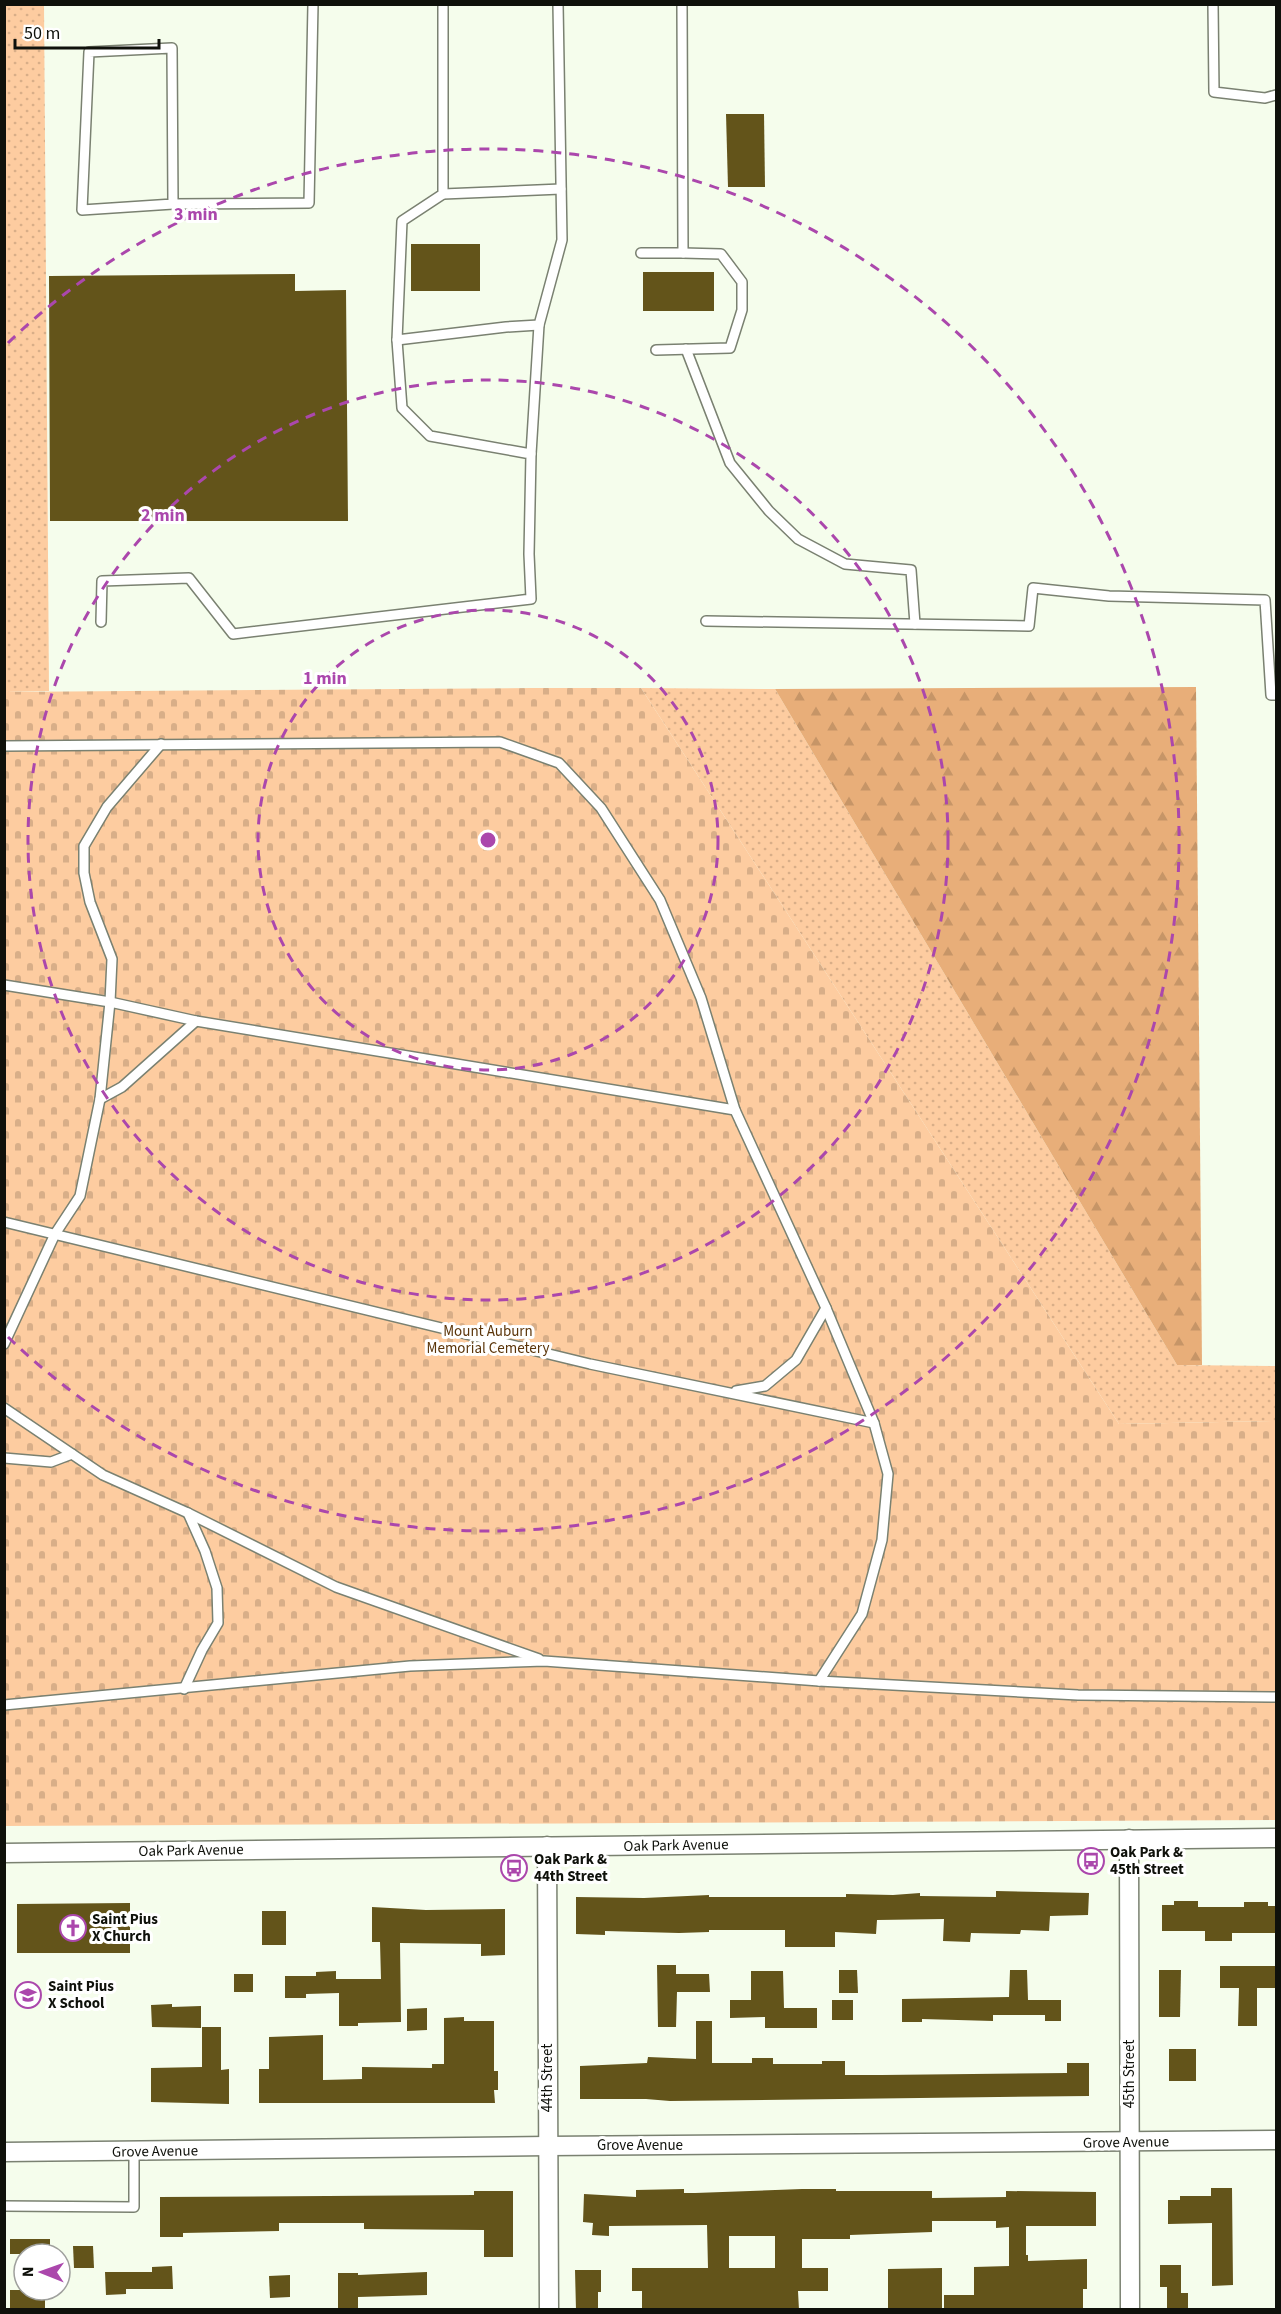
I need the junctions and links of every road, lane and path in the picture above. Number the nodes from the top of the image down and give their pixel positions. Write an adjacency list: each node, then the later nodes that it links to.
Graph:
1 (313, 4): 9 (lane)
2 (443, 4): 8 (lane)
3 (558, 4): 7 (lane)
4 (682, 4): 11 (lane)
5 (1213, 4): 6 (lane)
6 (1276, 95)
7 (561, 189): 8 (lane); 12 (lane)
8 (443, 194): 13 (lane)
9 (173, 204): 9 (lane)
10 (641, 253): 11 (lane)
11 (682, 253): 14 (lane)
12 (539, 326): 13 (lane); 16 (lane)
13 (397, 340): 16 (lane)
14 (686, 349): 15 (lane); 19 (lane)
15 (656, 350)
16 (531, 454): 17 (lane)
17 (101, 621)
18 (705, 621): 19 (lane)
19 (915, 624): 20 (lane)
20 (1276, 695)
21 (161, 744): 22 (lane); 24 (lane); 27 (lane)
22 (4, 746)
23 (4, 984): 24 (lane)
24 (110, 1002): 25 (lane); 26 (lane)
25 (196, 1021): 26 (lane); 27 (lane)
26 (100, 1099): 29 (lane)
27 (735, 1110): 30 (lane)
28 (4, 1222): 29 (lane)
29 (55, 1234): 31 (lane); 32 (lane)
30 (826, 1308): 32 (lane); 34 (lane)
31 (4, 1344)
32 (729, 1393): 34 (lane)
33 (4, 1408): 35 (lane)
34 (874, 1423): 39 (lane)
35 (72, 1454): 36 (lane); 37 (lane)
36 (4, 1458)
37 (188, 1513): 38 (lane); 40 (lane)
38 (544, 1661): 39 (lane); 40 (lane)
39 (819, 1681): 41 (lane)
40 (184, 1689): 42 (lane)
41 (1276, 1697)
42 (4, 1705)
43 (1276, 1838): 44 (street, Oak Park Avenue)
44 (1129, 1839): 45 (street, Oak Park Avenue); 48 (street, 45th Street)
45 (547, 1846): 46 (street, Oak Park Avenue); 49 (street, 44th Street)
46 (4, 1852)
47 (1276, 2140): 48 (street, Grove Avenue)
48 (1129, 2142): 49 (street, Grove Avenue); 54 (street, 45th Street)
49 (548, 2146): 50 (street, Grove Avenue); 53 (street, 44th Street)
50 (134, 2151): 51 (street, Grove Avenue); 52 (lane)
51 (4, 2152)
52 (4, 2206)
53 (549, 2310)
54 (1130, 2310)

